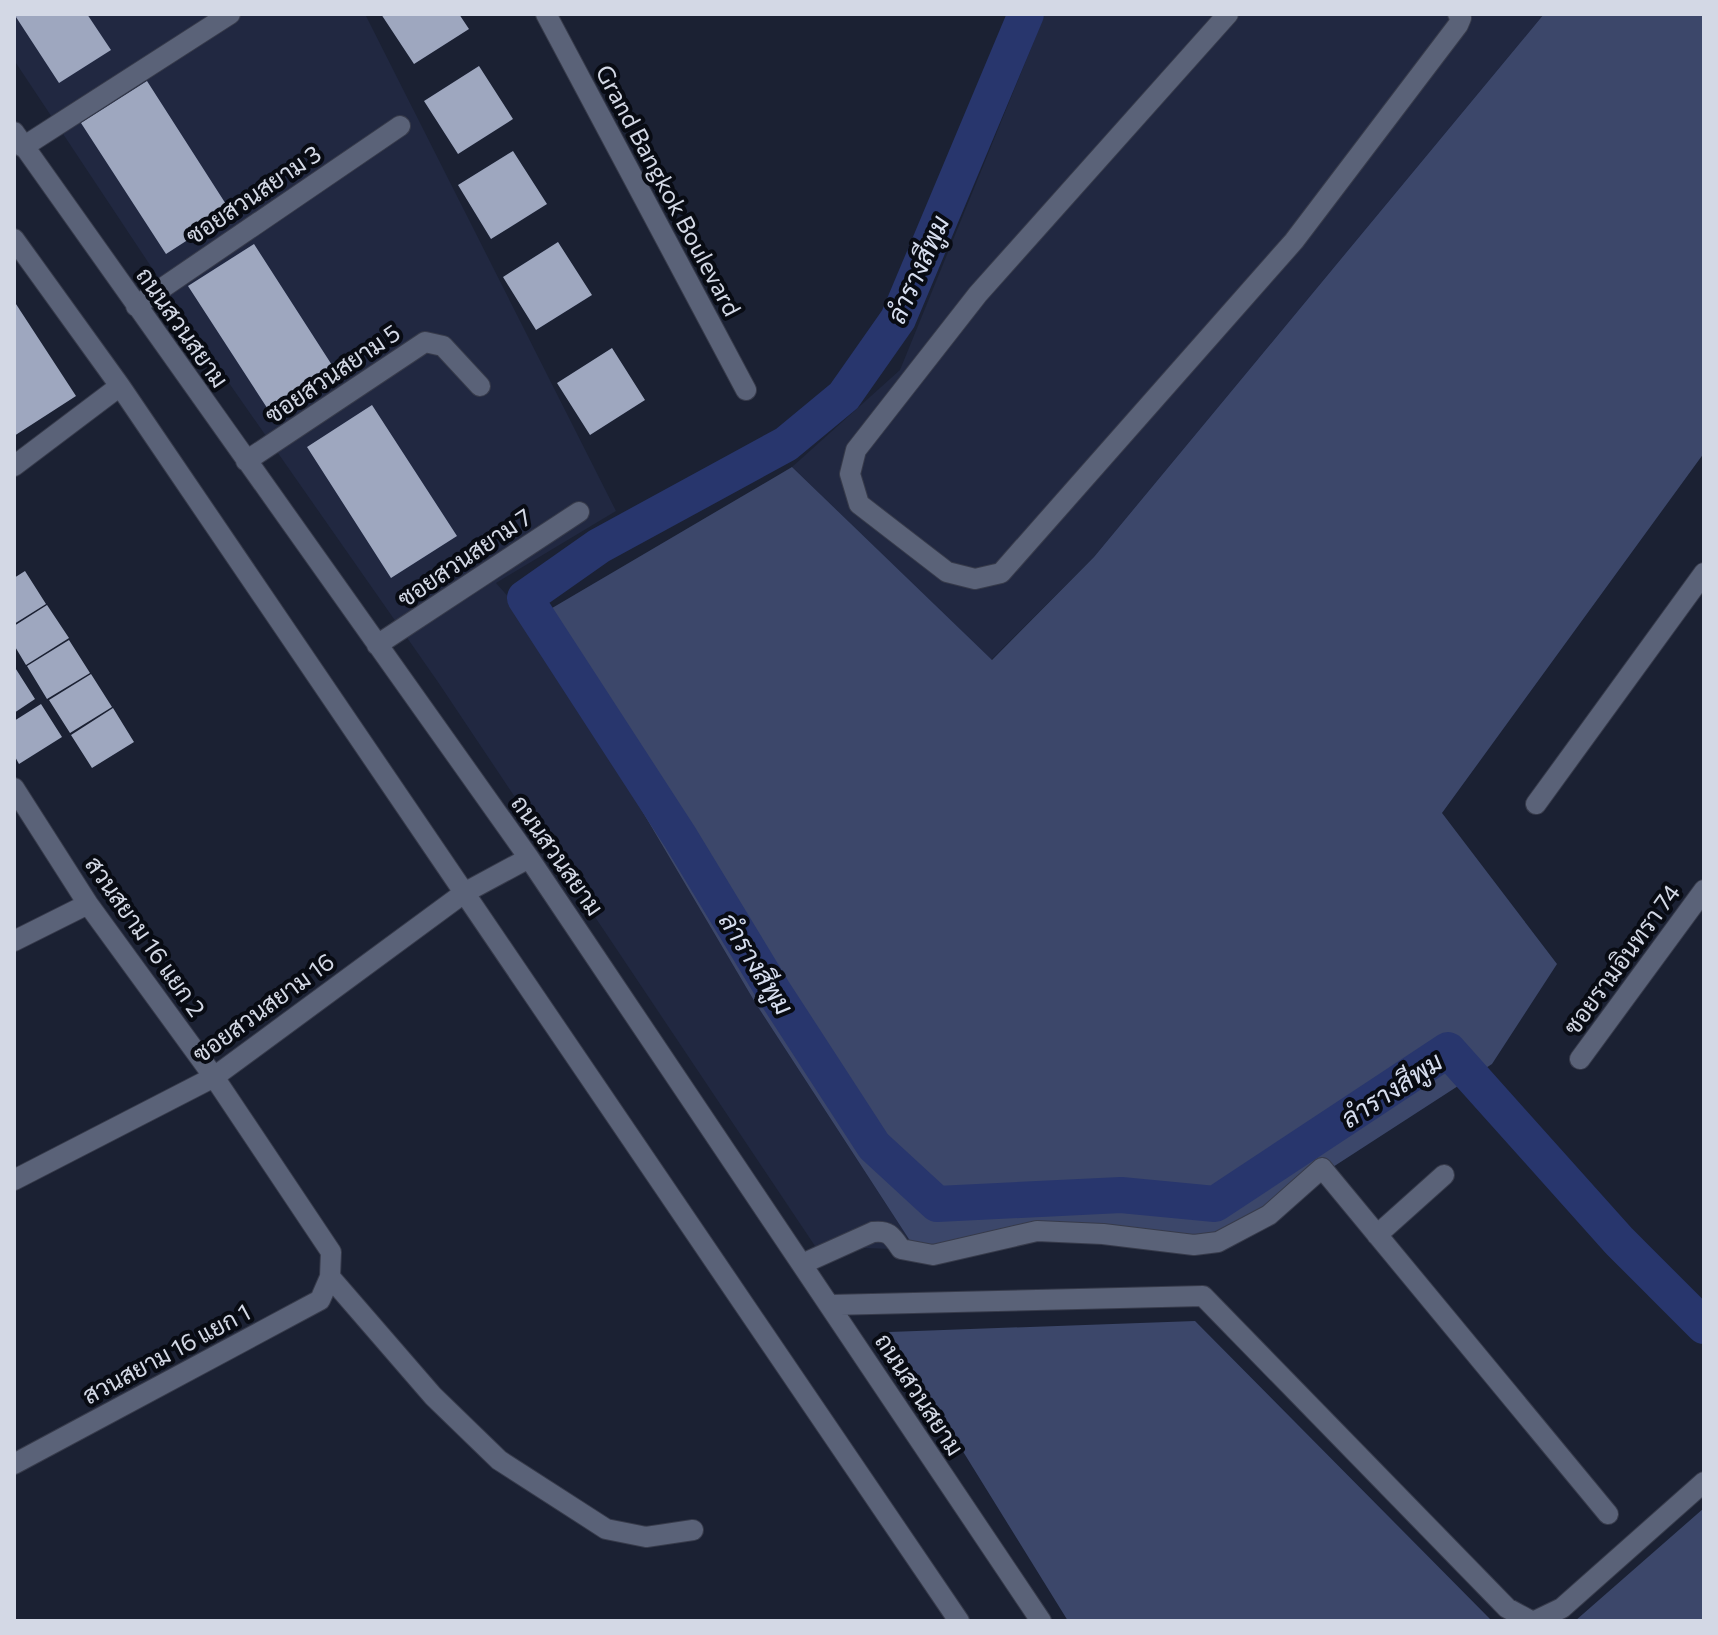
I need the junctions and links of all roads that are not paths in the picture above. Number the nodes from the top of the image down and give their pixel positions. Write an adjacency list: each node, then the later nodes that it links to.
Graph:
1 (230, 14): 6 (street)
2 (546, 14): 11 (street, Grand Bangkok Boulevard)
3 (1228, 14): 4 (street)
4 (1458, 14)
5 (400, 126): 8 (street, ซอยสวนสยาม 3)
6 (19, 139): 8 (street, ถนนสวนสยาม)
7 (14, 239): 9 (street)
8 (136, 306): 12 (street, ถนนสวนสยาม)
9 (120, 386): 13 (street); 21 (street)
10 (480, 386): 12 (street, ซอยสวนสยาม 5)
11 (746, 390)
12 (246, 461): 16 (street, ถนนสวนสยาม)
13 (14, 466)
14 (579, 512): 16 (street, ซอยสวนสยาม 7)
15 (1704, 573): 18 (street)
16 (377, 645): 19 (street, ถนนสวนสยาม)
17 (14, 788): 22 (street, สวนสยาม 16 แยก 2)
18 (1536, 804)
19 (529, 858): 21 (street, ซอยสวนสยาม 16); 29 (street, ถนนสวนสยาม)
20 (1704, 890): 24 (street, ซอยรามอินทรา 74)
21 (464, 893): 25 (street, ซอยสวนสยาม 16); 36 (street)
22 (88, 904): 23 (street); 25 (street, สวนสยาม 16 แยก 2)
23 (14, 941)
24 (1580, 1059)
25 (214, 1077): 27 (street, ซอยสวนสยาม 16); 30 (street, สวนสยาม 16 แยก 2)
26 (1444, 1175): 28 (street)
27 (14, 1180)
28 (1377, 1235): 29 (street); 34 (street)
29 (802, 1264): 31 (street, ถนนสวนสยาม)
30 (330, 1277): 32 (street, สวนสยาม 16 แยก 1); 35 (street)
31 (830, 1305): 37 (street, ถนนสวนสยาม); 38 (street)
32 (14, 1464)
33 (1704, 1482): 38 (street)
34 (1608, 1514)
35 (693, 1530)
36 (959, 1621)
37 (1041, 1621)
38 (1533, 1621)

